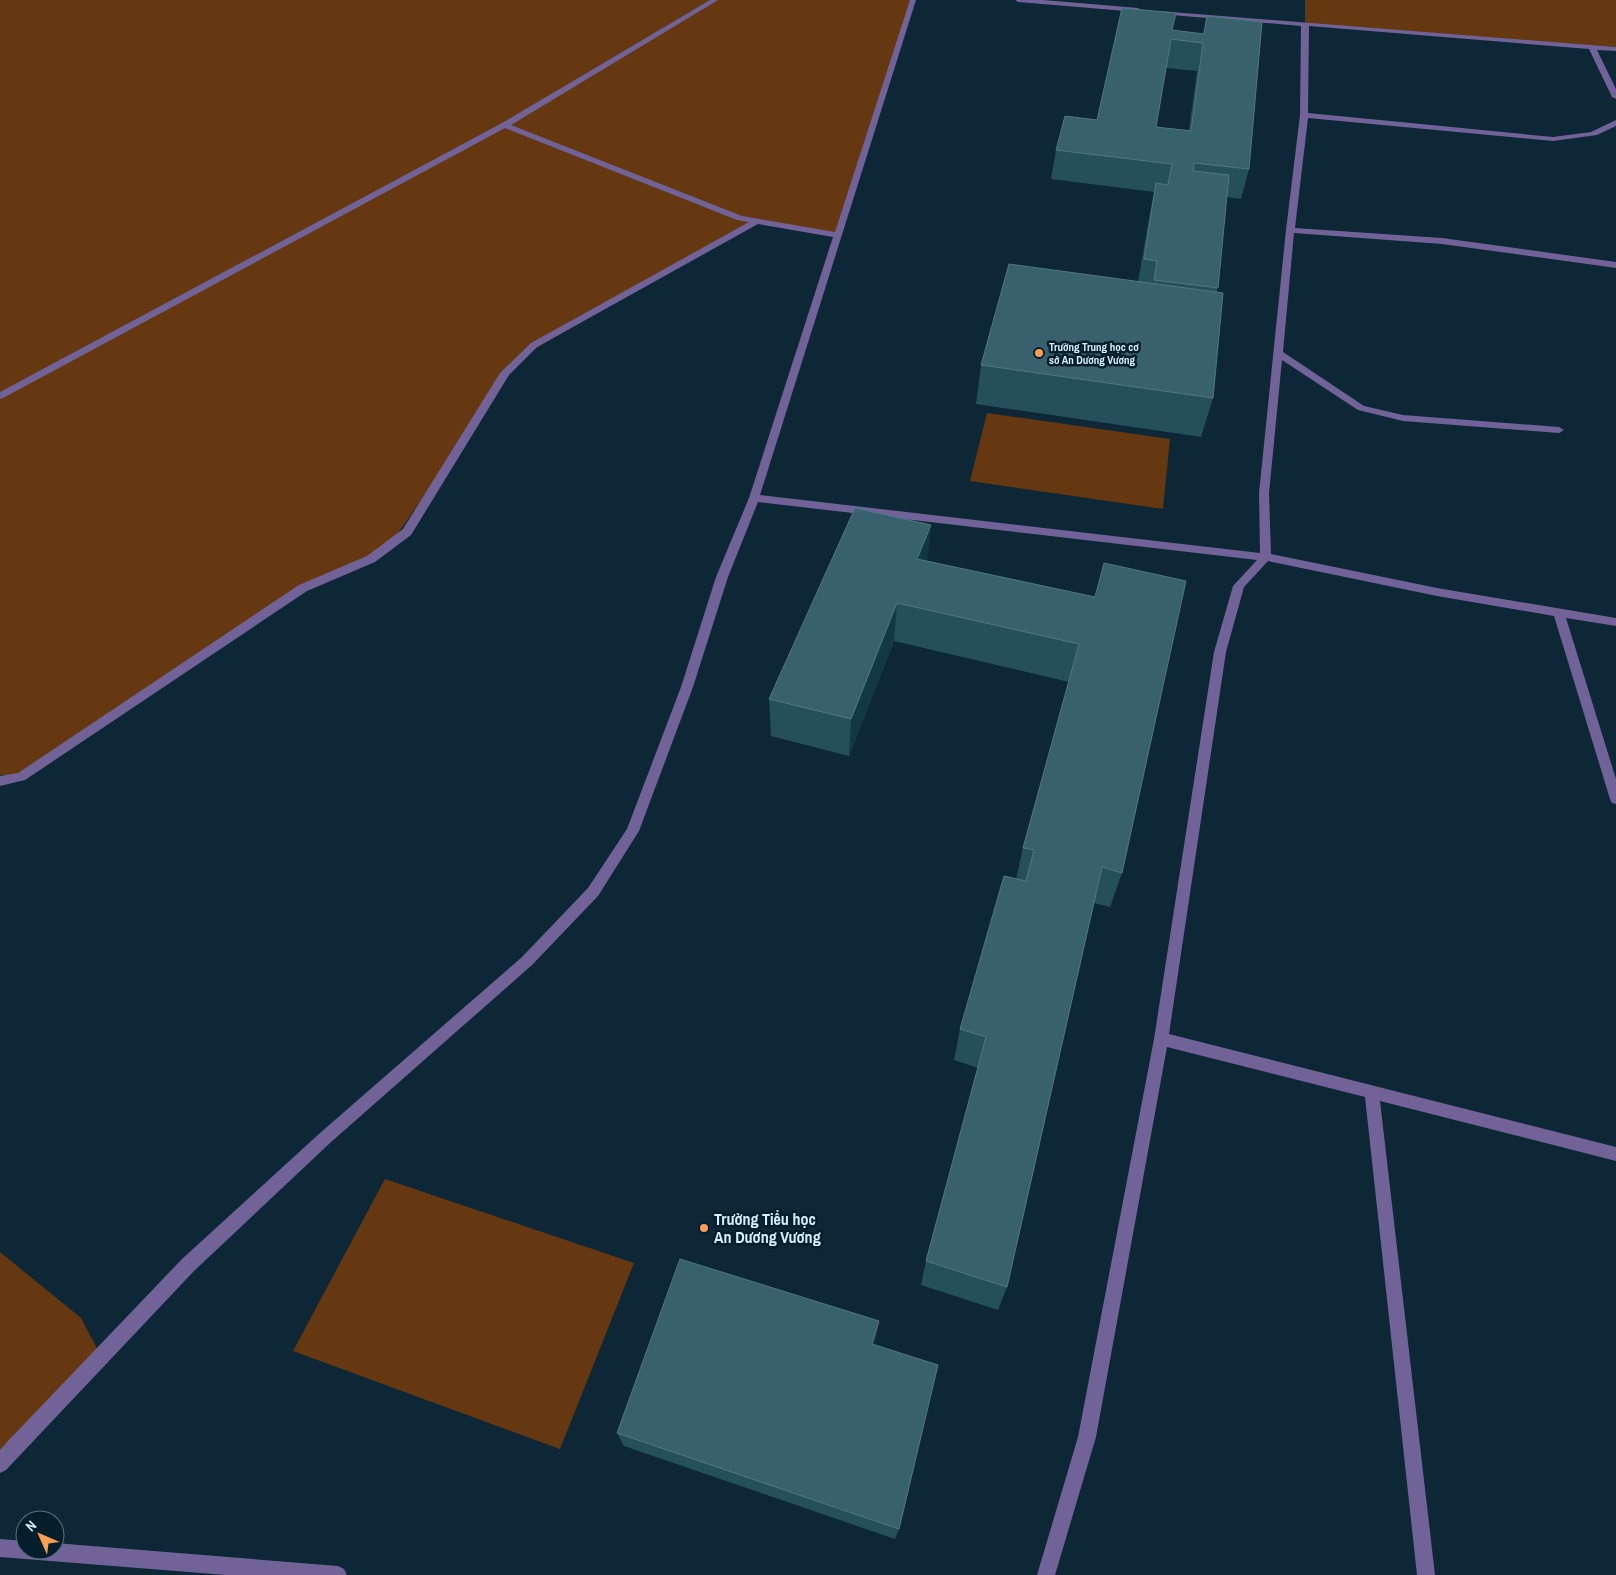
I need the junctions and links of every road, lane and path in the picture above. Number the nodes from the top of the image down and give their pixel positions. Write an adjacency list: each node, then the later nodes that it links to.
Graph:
1 (715, 0): 10 (street)
2 (913, 0): 13 (street)
3 (1018, 0): 4 (street)
4 (1304, 25): 5 (street); 8 (street)
5 (1592, 48): 6 (street); 7 (street)
6 (1616, 49)
7 (1616, 96)
8 (1304, 115): 9 (street); 12 (street)
9 (1616, 122)
10 (505, 125): 11 (street); 16 (street)
11 (755, 222): 13 (street); 22 (street)
12 (1290, 230): 14 (street); 15 (street)
13 (839, 235): 18 (street)
14 (1616, 264)
15 (1279, 354): 17 (street); 19 (street)
16 (0, 396)
17 (1559, 430)
18 (754, 498): 19 (street); 27 (street)
19 (1266, 557): 20 (street); 24 (street)
20 (1559, 614): 21 (street); 23 (street)
21 (1616, 622)
22 (0, 780)
23 (1616, 799)
24 (1161, 1039): 25 (street); 32 (street)
25 (1372, 1092): 26 (street); 33 (street)
26 (1616, 1154)
27 (0, 1464)
28 (0, 1548): 29 (street)
29 (15, 1549)
30 (65, 1553): 31 (street)
31 (338, 1575)
32 (1046, 1575)
33 (1426, 1575)

